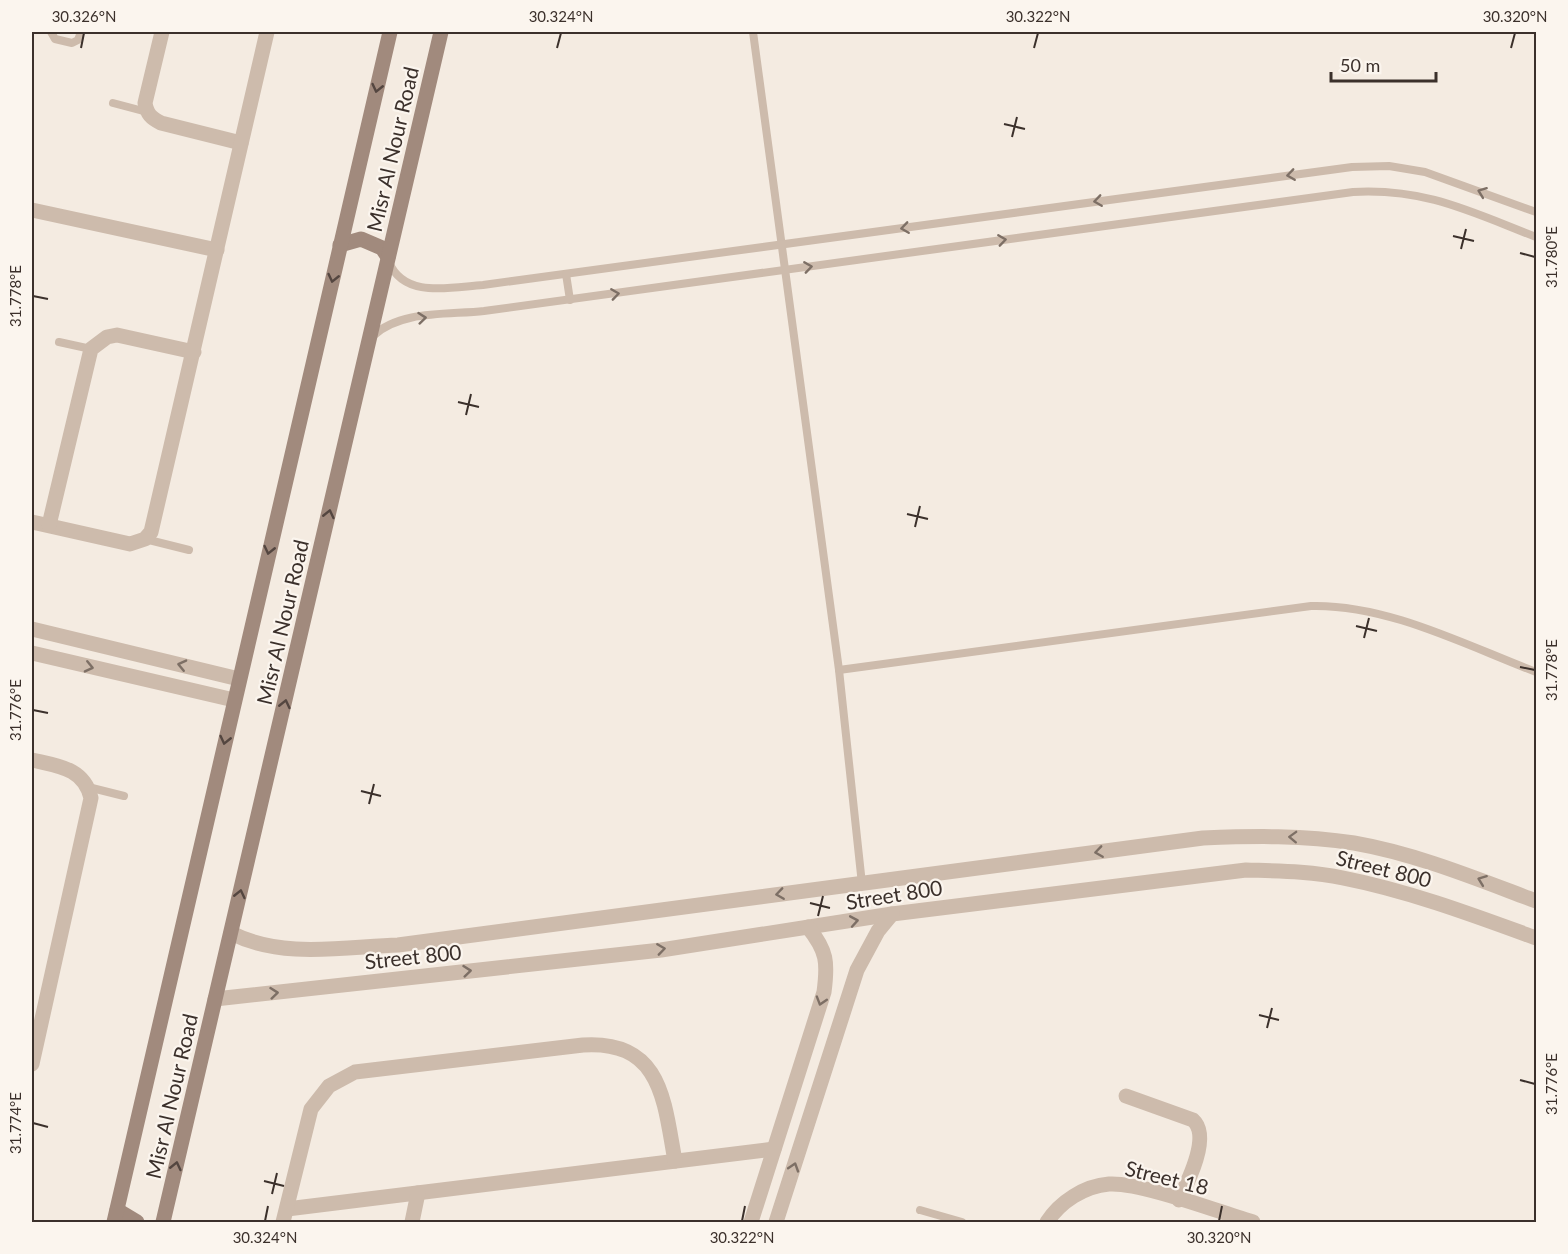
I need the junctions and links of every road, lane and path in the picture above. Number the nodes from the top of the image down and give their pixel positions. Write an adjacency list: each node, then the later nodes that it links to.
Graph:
1 (51, 32): 2 (lane)
2 (81, 32)
3 (162, 32): 9 (street)
4 (267, 32): 10 (street)
5 (390, 32): 15 (street, Misr Al Nour Road, one-way to 15)
6 (441, 32): 17 (street, Misr Al Nour Road)
7 (753, 32): 14 (lane)
8 (113, 103): 9 (lane)
9 (147, 112): 10 (street)
10 (241, 143): 16 (street)
11 (32, 210): 16 (street)
12 (1536, 212): 14 (lane, one-way to 14)
13 (1536, 237): 18 (lane, one-way to 13)
14 (782, 244): 18 (lane); 19 (lane)
15 (340, 245): 17 (street); 33 (street, Misr Al Nour Road, one-way to 33)
16 (217, 250): 24 (street)
17 (388, 257): 19 (lane); 21 (street, Misr Al Nour Road)
18 (785, 270): 20 (lane, one-way to 18); 31 (lane)
19 (566, 274): 20 (lane)
20 (570, 300): 21 (lane, one-way to 20)
21 (370, 339): 42 (street, Misr Al Nour Road, one-way to 21)
22 (59, 342): 23 (lane)
23 (91, 349): 24 (street); 26 (street)
24 (194, 352): 27 (street)
25 (32, 522): 26 (street)
26 (49, 525): 27 (street)
27 (145, 538): 28 (lane)
28 (189, 550)
29 (38, 631): 30 (street); 33 (street, one-way to 29)
30 (35, 654): 34 (street, one-way to 34)
31 (839, 670): 32 (lane); 38 (lane)
32 (1536, 672)
33 (239, 679): 34 (street, Misr Al Nour Road)
34 (234, 700): 52 (street, Misr Al Nour Road, one-way to 52)
35 (32, 760): 36 (street)
36 (88, 787): 37 (lane); 45 (street)
37 (124, 796)
38 (862, 884): 39 (street, Street 800, one-way to 38); 42 (street, Street 800, one-way to 42)
39 (1536, 901)
40 (892, 914): 41 (street, Street 800, one-way to 40); 43 (street, Street 800); 58 (street, one-way to 40)
41 (808, 927): 44 (street, Street 800, one-way to 41); 47 (street, one-way to 47)
42 (231, 933): 44 (street, Misr Al Nour Road)
43 (1536, 938)
44 (215, 999): 55 (street, Misr Al Nour Road, one-way to 44)
45 (32, 1064)
46 (1126, 1096): 50 (street)
47 (774, 1149): 48 (street); 57 (street)
48 (675, 1161): 49 (street); 53 (street)
49 (418, 1193): 53 (street); 56 (street)
50 (1179, 1200): 60 (street, Street 18); 61 (street, Street 18)
51 (920, 1210): 59 (lane)
52 (115, 1216): 54 (street)
53 (285, 1216)
54 (137, 1222)
55 (161, 1222)
56 (412, 1222)
57 (751, 1222)
58 (776, 1222)
59 (962, 1222)
60 (1047, 1222)
61 (1253, 1222)

